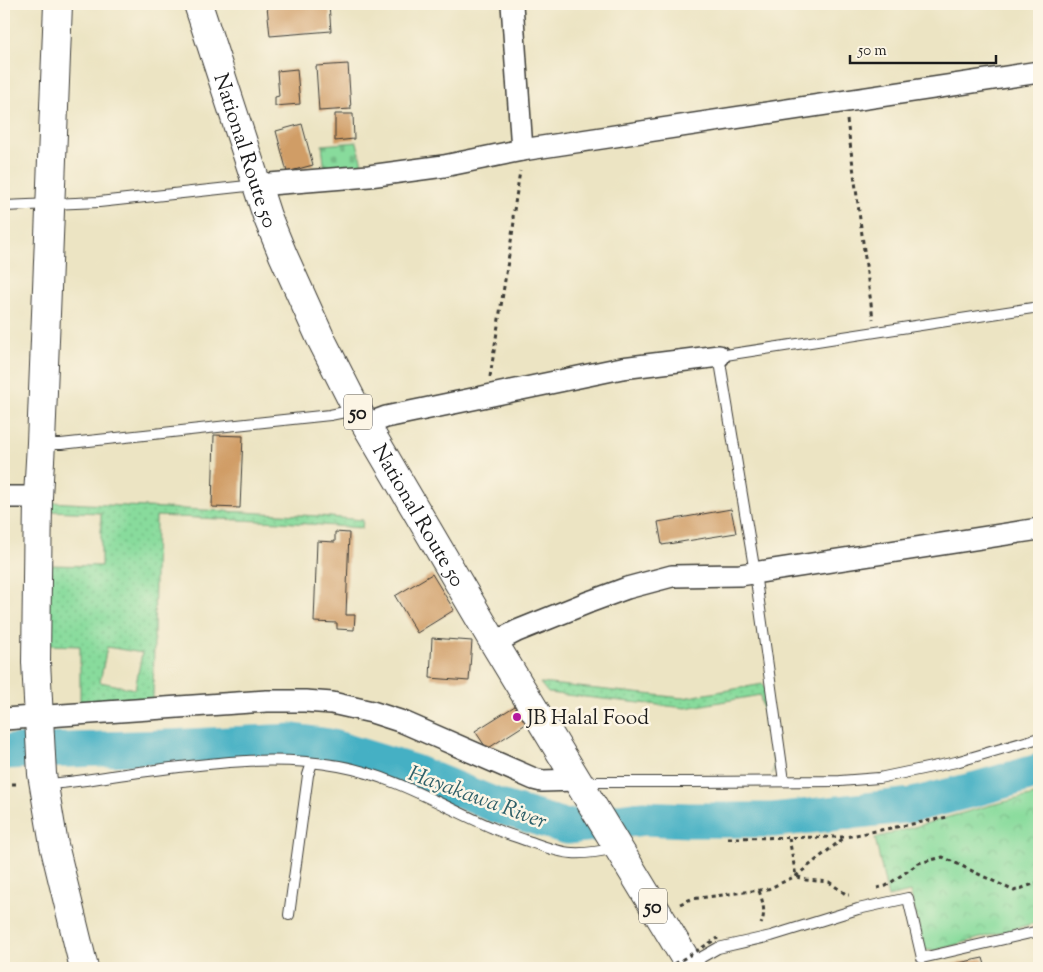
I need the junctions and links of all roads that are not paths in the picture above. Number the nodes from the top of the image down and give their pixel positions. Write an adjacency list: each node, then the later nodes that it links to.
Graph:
1 (58, 4): 7 (main road)
2 (198, 4): 6 (main road, National Route 50 / 50)
3 (512, 4): 5 (street)
4 (1039, 72): 5 (street)
5 (521, 160): 6 (street)
6 (257, 185): 7 (lane); 11 (main road, National Route 50 / 50)
7 (50, 204): 8 (lane); 12 (main road)
8 (4, 206)
9 (1039, 307): 10 (lane)
10 (719, 356): 11 (street); 16 (lane)
11 (361, 416): 12 (lane); 17 (main road, National Route 50 / 50)
12 (41, 444): 14 (main road)
13 (4, 497): 14 (street)
14 (38, 497): 19 (main road)
15 (1039, 529): 16 (street)
16 (755, 573): 17 (street); 23 (lane)
17 (494, 642): 24 (main road, National Route 50 / 50)
18 (4, 720): 19 (street)
19 (39, 721): 22 (main road); 24 (street)
20 (1039, 738): 23 (lane)
21 (312, 763): 22 (lane); 25 (lane); 26 (lane)
22 (43, 780): 28 (main road)
23 (784, 781): 24 (lane)
24 (580, 785): 25 (main road, National Route 50 / 50)
25 (617, 846): 29 (main road, National Route 50 / 50)
26 (288, 915)
27 (1039, 931): 29 (lane)
28 (84, 968)
29 (683, 968)

